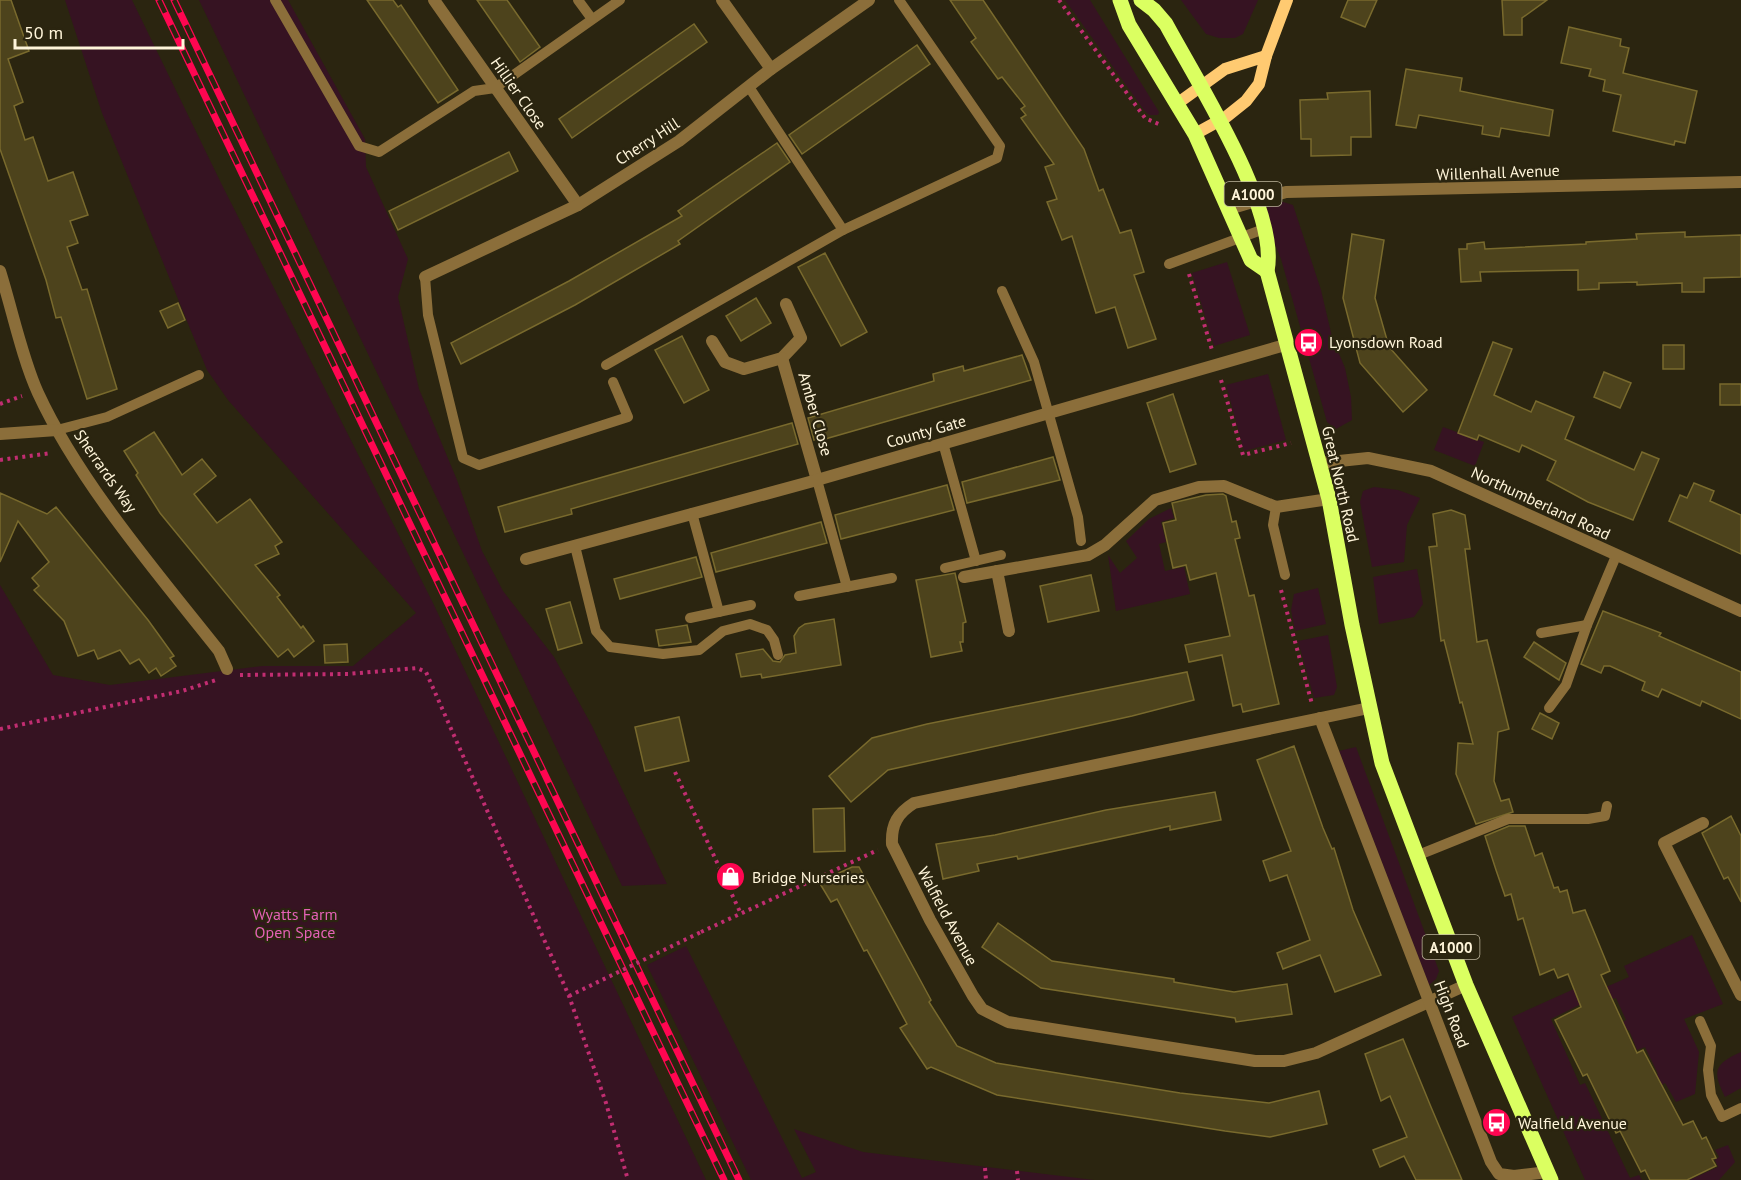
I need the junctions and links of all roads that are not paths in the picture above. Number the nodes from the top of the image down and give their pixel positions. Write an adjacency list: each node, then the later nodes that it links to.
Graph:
1 (275, 0): 15 (lane)
2 (434, 0): 15 (street, Hillier Close)
3 (578, 0): 11 (lane)
4 (620, 0): 11 (lane)
5 (722, 0): 13 (street)
6 (868, 0): 13 (street, Cherry Hill)
7 (899, 0): 24 (lane)
8 (1120, 0): 17 (main road, A1000)
9 (1141, 0): 16 (main road, A1000)
10 (1287, 0): 12 (main road)
11 (592, 19): 15 (lane)
12 (1266, 56): 16 (main road); 18 (main road)
13 (771, 69): 14 (street, Cherry Hill)
14 (749, 87): 22 (street, Cherry Hill); 24 (lane)
15 (495, 88): 22 (street, Hillier Close)
16 (1200, 88): 17 (main road); 18 (main road, Great North Road / A1000)
17 (1178, 103): 19 (main road, A1000)
18 (1220, 121): 19 (main road); 21 (main road, Great North Road / A1000)
19 (1195, 134): 23 (main road, A1000)
20 (1741, 182): 21 (street, Willenhall Avenue)
21 (1256, 200): 23 (street, Willenhall Avenue); 25 (main road, Great North Road / A1000)
22 (578, 205): 30 (street, Cherry Hill)
23 (1229, 209): 26 (main road, A1000)
24 (843, 230): 36 (lane)
25 (1264, 230): 26 (lane); 29 (main road, Great North Road / A1000)
26 (1241, 238): 27 (lane); 29 (main road, A1000)
27 (1168, 264)
28 (0, 271): 40 (street, Sherrards Way)
29 (1267, 271): 34 (main road, Great North Road / A1000)
30 (425, 277): 38 (lane)
31 (1002, 291): 39 (lane)
32 (786, 304): 35 (street, Amber Close)
33 (712, 341): 35 (street, Amber Close)
34 (1285, 345): 39 (street, County Gate); 43 (main road, Great North Road / A1000)
35 (782, 358): 44 (street, Amber Close)
36 (606, 365)
37 (199, 375): 40 (lane)
38 (614, 382)
39 (1049, 413): 42 (street, County Gate); 48 (lane)
40 (57, 430): 41 (street); 69 (street, Sherrards Way)
41 (0, 434)
42 (943, 443): 44 (street, County Gate); 53 (lane)
43 (1320, 463): 45 (main road, Great North Road / A1000); 51 (street, Northumberland Road)
44 (817, 480): 47 (street, County Gate); 59 (lane)
45 (1329, 499): 46 (street); 70 (main road, Great North Road / A1000)
46 (1276, 507): 55 (street); 56 (lane)
47 (692, 513): 49 (street, County Gate); 63 (lane)
48 (1081, 541)
49 (575, 546): 52 (street, County Gate); 68 (lane)
50 (1001, 555): 53 (lane)
51 (1616, 556): 62 (street, Northumberland Road); 65 (lane)
52 (526, 559)
53 (976, 561): 54 (lane)
54 (945, 568)
55 (997, 571): 57 (street); 66 (street)
56 (1285, 575)
57 (964, 577)
58 (892, 579): 59 (lane)
59 (847, 587): 60 (lane)
60 (799, 596)
61 (751, 605): 63 (lane)
62 (1741, 611)
63 (719, 612): 64 (lane)
64 (690, 618)
65 (1587, 625): 67 (lane); 71 (lane)
66 (1009, 631)
67 (1541, 633)
68 (778, 655)
69 (223, 674)
70 (1369, 708): 72 (street); 75 (main road, High Road / A1000)
71 (1549, 708)
72 (1318, 718): 78 (street, High Road); 78 (street, Walfield Avenue)
73 (1607, 806): 75 (lane)
74 (1703, 824): 77 (street)
75 (1416, 856): 76 (main road, High Road / A1000)
76 (1467, 985): 78 (street, Walfield Avenue); 81 (main road, High Road / A1000)
77 (1741, 995)
78 (1428, 1002): 81 (street, High Road)
79 (1700, 1021): 80 (lane)
80 (1741, 1108)
81 (1549, 1176)

